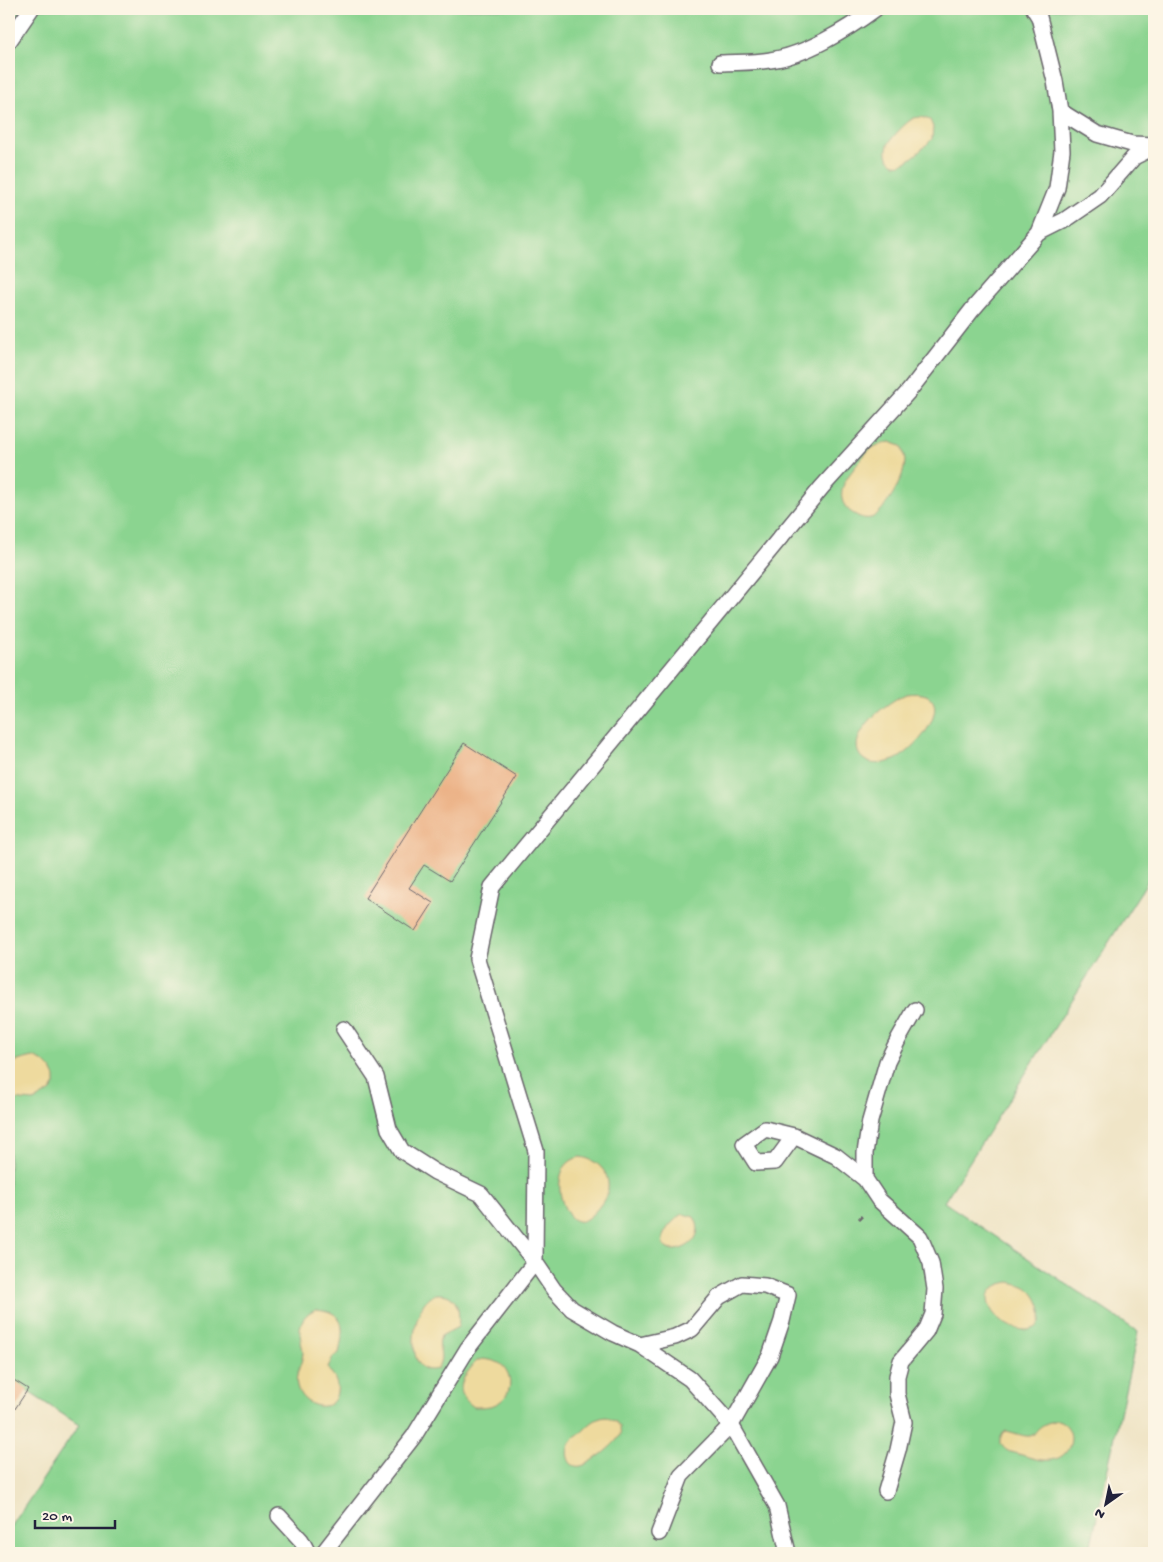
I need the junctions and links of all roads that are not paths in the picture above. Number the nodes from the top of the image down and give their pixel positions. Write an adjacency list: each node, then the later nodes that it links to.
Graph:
1 (31, 9): 4 (lane)
2 (875, 9): 5 (lane)
3 (1034, 9): 6 (lane)
4 (9, 41)
5 (720, 63)
6 (1060, 111): 7 (lane); 8 (lane)
7 (1154, 146): 8 (lane)
8 (1039, 232): 13 (lane)
9 (915, 1010): 12 (lane)
10 (344, 1029): 13 (lane)
11 (794, 1136): 12 (lane)
12 (865, 1179): 16 (lane)
13 (536, 1262): 14 (lane); 20 (lane)
14 (640, 1345): 15 (lane); 15 (lane)
15 (731, 1425): 18 (lane); 21 (lane)
16 (886, 1491)
17 (278, 1516): 19 (lane)
18 (659, 1533)
19 (308, 1553)
20 (323, 1553)
21 (788, 1553)

